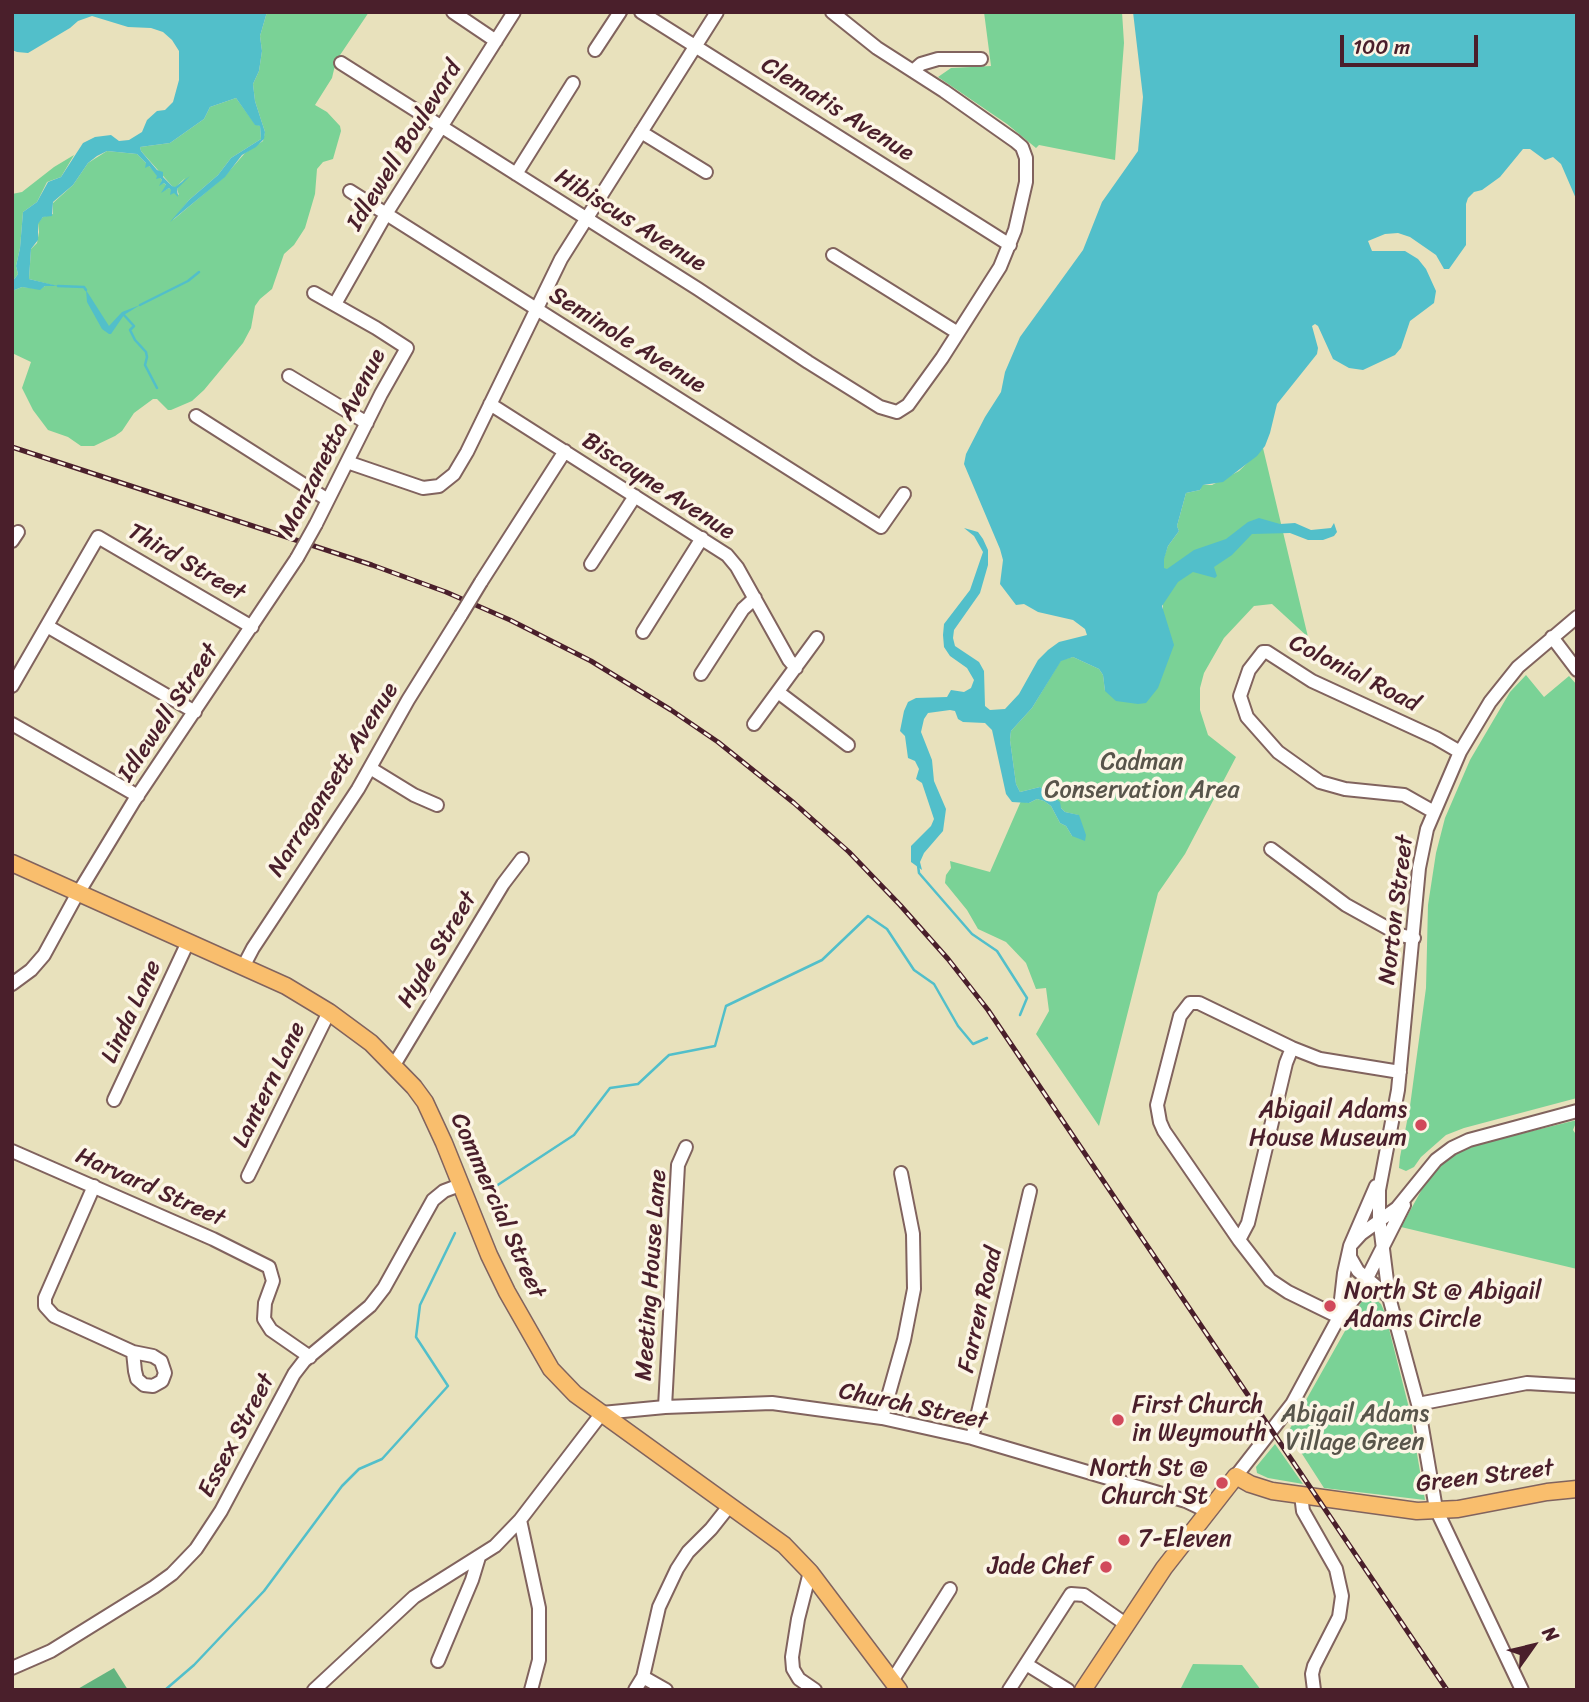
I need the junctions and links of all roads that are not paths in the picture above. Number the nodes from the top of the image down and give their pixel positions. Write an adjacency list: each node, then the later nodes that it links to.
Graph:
1 (453, 12): 7 (street)
2 (514, 12): 7 (street, Idlewell Boulevard)
3 (620, 12): 9 (street)
4 (641, 12): 8 (street, Clematis Avenue)
5 (717, 12): 8 (street)
6 (832, 12): 12 (street)
7 (496, 41): 14 (street, Idlewell Boulevard)
8 (696, 46): 15 (street); 21 (street, Clematis Avenue)
9 (595, 50)
10 (981, 59): 12 (street)
11 (341, 63): 14 (street, Hibiscus Avenue)
12 (913, 71): 21 (street)
13 (573, 83): 17 (street)
14 (441, 126): 17 (street, Hibiscus Avenue); 19 (street, Idlewell Boulevard)
15 (641, 132): 16 (street); 20 (street)
16 (706, 172)
17 (516, 174): 20 (street, Hibiscus Avenue)
18 (350, 191): 19 (street, Seminole Avenue)
19 (386, 214): 24 (street, Idlewell Boulevard); 25 (street, Seminole Avenue)
20 (586, 217): 25 (street); 26 (street, Hibiscus Avenue)
21 (1010, 245): 26 (street)
22 (833, 255): 26 (street)
23 (314, 293): 24 (street)
24 (335, 304): 30 (street, Manzanetta Avenue)
25 (536, 309): 28 (street); 33 (street, Seminole Avenue)
26 (958, 332)
27 (289, 376): 30 (street)
28 (490, 404): 31 (street, Biscayne Avenue); 32 (street)
29 (195, 416): 35 (street)
30 (367, 423): 32 (street, Manzanetta Avenue)
31 (565, 451): 34 (street, Biscayne Avenue); 56 (street, Narragansett Avenue, bridge)
32 (346, 463): 35 (street, Manzanetta Avenue)
33 (904, 494)
34 (635, 496): 36 (street, Biscayne Avenue); 38 (street)
35 (328, 500): 37 (street, Manzanetta Avenue, bridge)
36 (702, 538): 39 (street, Biscayne Avenue); 43 (street)
37 (297, 558): 42 (street, Idlewell Street)
38 (591, 564)
39 (755, 598): 46 (street, Biscayne Avenue); 48 (street)
40 (1577, 617): 44 (street, Norton Street)
41 (47, 626): 42 (street, Third Street); 49 (street); 51 (street)
42 (251, 626): 51 (street, Idlewell Street)
43 (643, 632)
44 (1552, 637): 47 (street); 55 (street, Norton Street)
45 (817, 638): 46 (street)
46 (796, 668): 50 (street)
47 (1577, 670)
48 (701, 674)
49 (12, 686)
50 (778, 692): 53 (street); 54 (street)
51 (195, 712): 57 (street, Idlewell Street)
52 (12, 724): 57 (street)
53 (754, 724)
54 (848, 745)
55 (1460, 752): 59 (street, Norton Street); 59 (street, Colonial Road)
56 (370, 768): 58 (street); 66 (street, Narragansett Avenue)
57 (138, 796): 63 (street, Idlewell Street)
58 (437, 805)
59 (1434, 812): 64 (street, Norton Street)
60 (1271, 849): 64 (street)
61 (522, 859): 70 (street, Hyde Street)
62 (12, 863): 63 (main road, Commercial Street)
63 (78, 893): 65 (main road, Commercial Street); 67 (street, Idlewell Street)
64 (1414, 938): 71 (street, Norton Street)
65 (188, 942): 66 (main road, Commercial Street); 72 (street, Linda Lane)
66 (243, 967): 68 (main road, Commercial Street)
67 (12, 984)
68 (329, 1012): 70 (main road, Commercial Street); 78 (street, Lantern Lane)
69 (1292, 1048): 71 (street); 84 (street); 84 (street)
70 (394, 1065): 79 (main road, Commercial Street)
71 (1400, 1072): 77 (street, Norton Street)
72 (114, 1100)
73 (1577, 1111): 81 (street)
74 (687, 1147): 94 (street, Meeting House Lane)
75 (12, 1151): 80 (street, Harvard Street)
76 (901, 1173): 96 (street)
77 (1381, 1173): 83 (street, Norton Street); 86 (street, Norton Street)
78 (248, 1176)
79 (460, 1185): 91 (street, Essex Street); 95 (main road, Commercial Street)
80 (94, 1186): 90 (street); 91 (street, Harvard Street)
81 (1414, 1186): 83 (street); 85 (street)
82 (1030, 1191): 97 (street, Farren Road)
83 (1380, 1222): 85 (street, Norton Street); 86 (street)
84 (1239, 1240): 89 (street)
85 (1384, 1245): 87 (street); 88 (street, Norton Street)
86 (1350, 1246): 87 (street); 89 (street, Norton Street)
87 (1367, 1278): 88 (street); 89 (street)
88 (1389, 1297): 93 (street, Norton Street)
89 (1339, 1317): 98 (street)
90 (133, 1352)
91 (310, 1357): 111 (street, Essex Street)
92 (1577, 1385): 93 (street)
93 (1418, 1404): 102 (street, Norton Street)
94 (665, 1407): 95 (street, Church Street); 96 (street, Church Street)
95 (602, 1413): 101 (main road, Commercial Street); 104 (street)
96 (882, 1418): 97 (street, Church Street)
97 (972, 1438): 103 (street, Church Street)
98 (1236, 1476): 100 (main road, Green Street); 103 (main road)
99 (1577, 1489): 102 (main road, Green Street)
100 (1301, 1495): 102 (main road, Green Street); 122 (street)
101 (730, 1505): 106 (main road, Commercial Street); 112 (street)
102 (1436, 1509): 123 (street, Norton Street)
103 (1207, 1511): 108 (main road)
104 (520, 1520): 105 (street); 115 (street)
105 (479, 1557): 109 (street); 114 (street)
106 (810, 1572): 113 (main road, Commercial Street); 118 (street)
107 (950, 1589): 113 (street)
108 (1127, 1625): 110 (street); 121 (main road)
109 (438, 1661)
110 (1026, 1664): 119 (street); 120 (street)
111 (12, 1668)
112 (643, 1677): 116 (street); 117 (street)
113 (896, 1685)
114 (314, 1690)
115 (531, 1690)
116 (635, 1690)
117 (666, 1690)
118 (815, 1690)
119 (1009, 1690)
120 (1068, 1690)
121 (1083, 1690)
122 (1314, 1690)
123 (1522, 1690)

